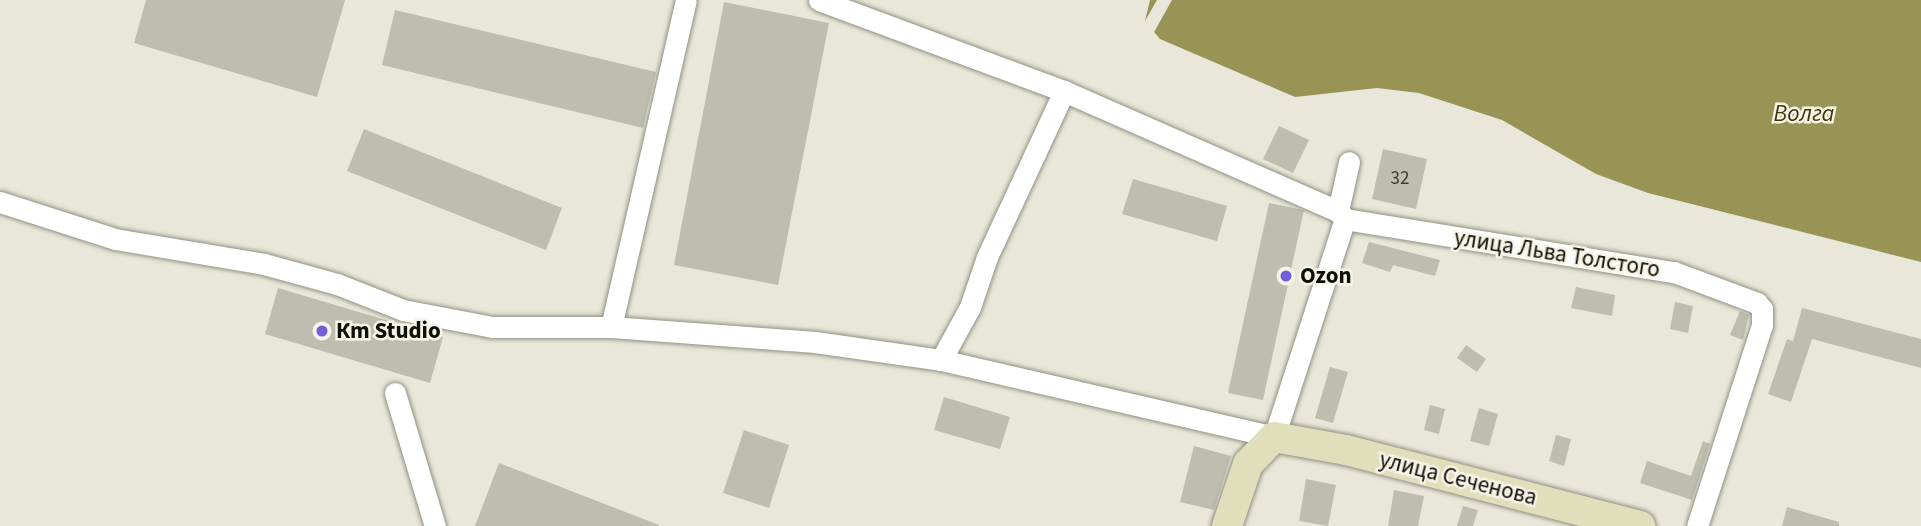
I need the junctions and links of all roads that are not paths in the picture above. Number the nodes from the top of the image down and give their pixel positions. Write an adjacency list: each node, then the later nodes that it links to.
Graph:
1 (686, 0): 7 (street)
2 (818, 0): 3 (street, улица Льва Толстого)
3 (1063, 91): 6 (street, улица Льва Толстого); 8 (street)
4 (1349, 162): 6 (street)
5 (0, 202): 7 (street)
6 (1341, 215): 10 (street); 14 (street, улица Льва Толстого)
7 (611, 327): 8 (street)
8 (941, 360): 10 (street)
9 (395, 393): 11 (street)
10 (1274, 437): 12 (main road); 13 (main road, улица Сеченова)
11 (435, 526)
12 (1227, 526)
13 (1640, 526)
14 (1697, 526)

